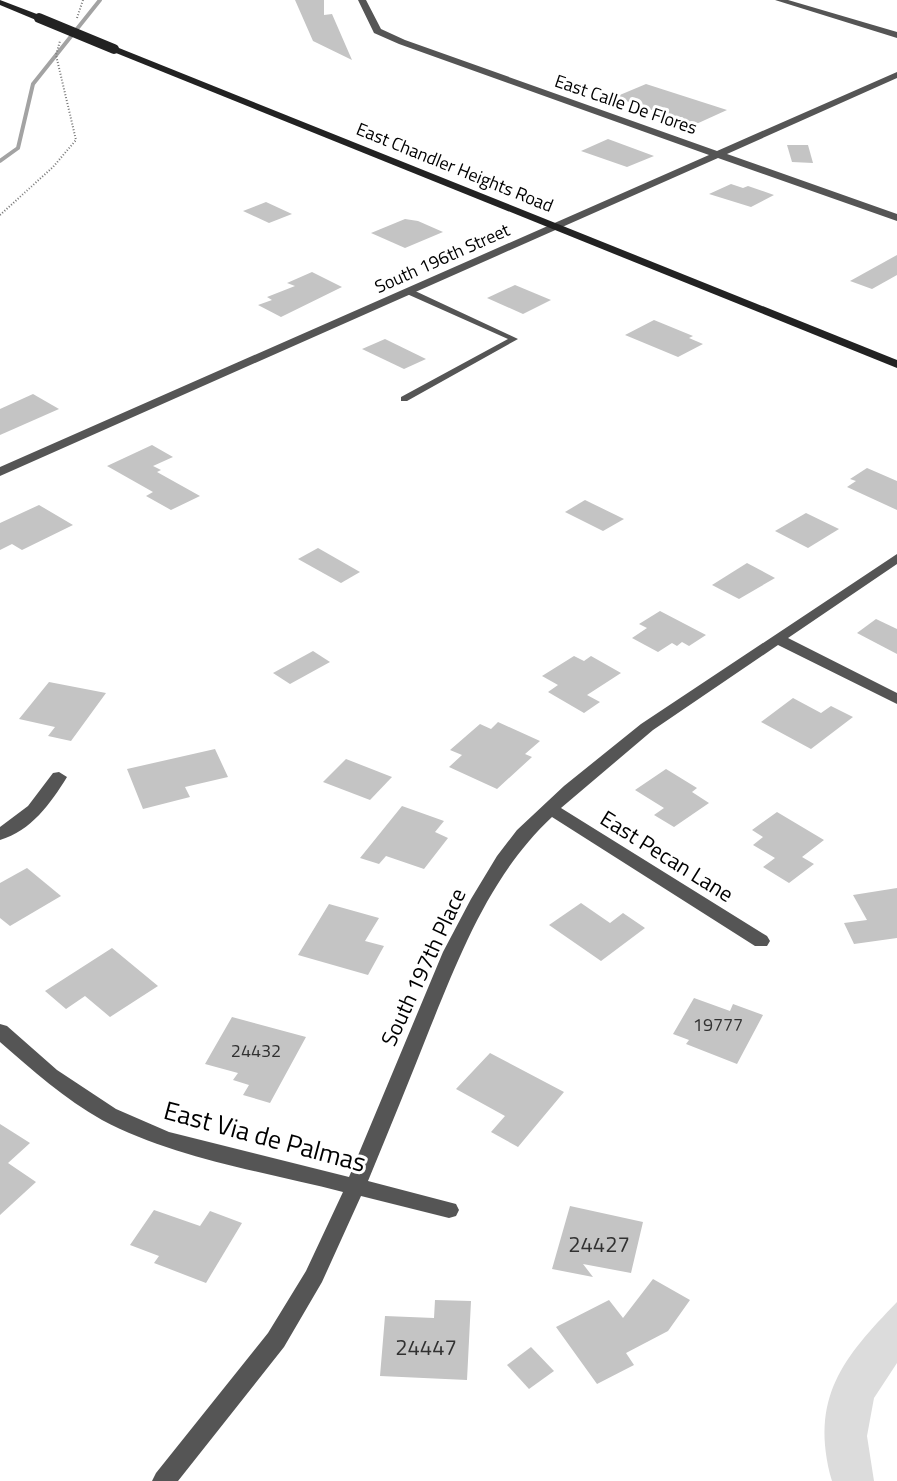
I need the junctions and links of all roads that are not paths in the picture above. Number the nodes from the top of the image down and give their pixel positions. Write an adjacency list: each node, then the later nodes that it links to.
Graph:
1 (362, 0): 6 (street, East Calle De Flores)
2 (779, 0): 4 (street)
3 (0, 2): 8 (main road, East Chandler Heights Road, bridge)
4 (897, 35)
5 (897, 75): 6 (street, South 196th Street)
6 (719, 154): 7 (street, East Calle De Flores); 8 (street, South 196th Street)
7 (897, 218)
8 (558, 227): 9 (street, South 196th Street); 10 (main road, East Chandler Heights Road)
9 (410, 292): 11 (lane); 12 (street, South 196th Street)
10 (897, 364)
11 (404, 399)
12 (0, 472)
13 (897, 558): 14 (street, South 197th Place)
14 (778, 639): 15 (street); 17 (street, South 197th Place)
15 (897, 699)
16 (59, 777): 18 (street)
17 (550, 808): 19 (street, East Pecan Lane); 21 (street, South 197th Place)
18 (0, 834)
19 (761, 941)
20 (0, 1031): 21 (street, East Via de Palmas)
21 (355, 1188): 22 (street, East Via de Palmas); 23 (street, South 197th Place)
22 (449, 1210)
23 (164, 1481)

